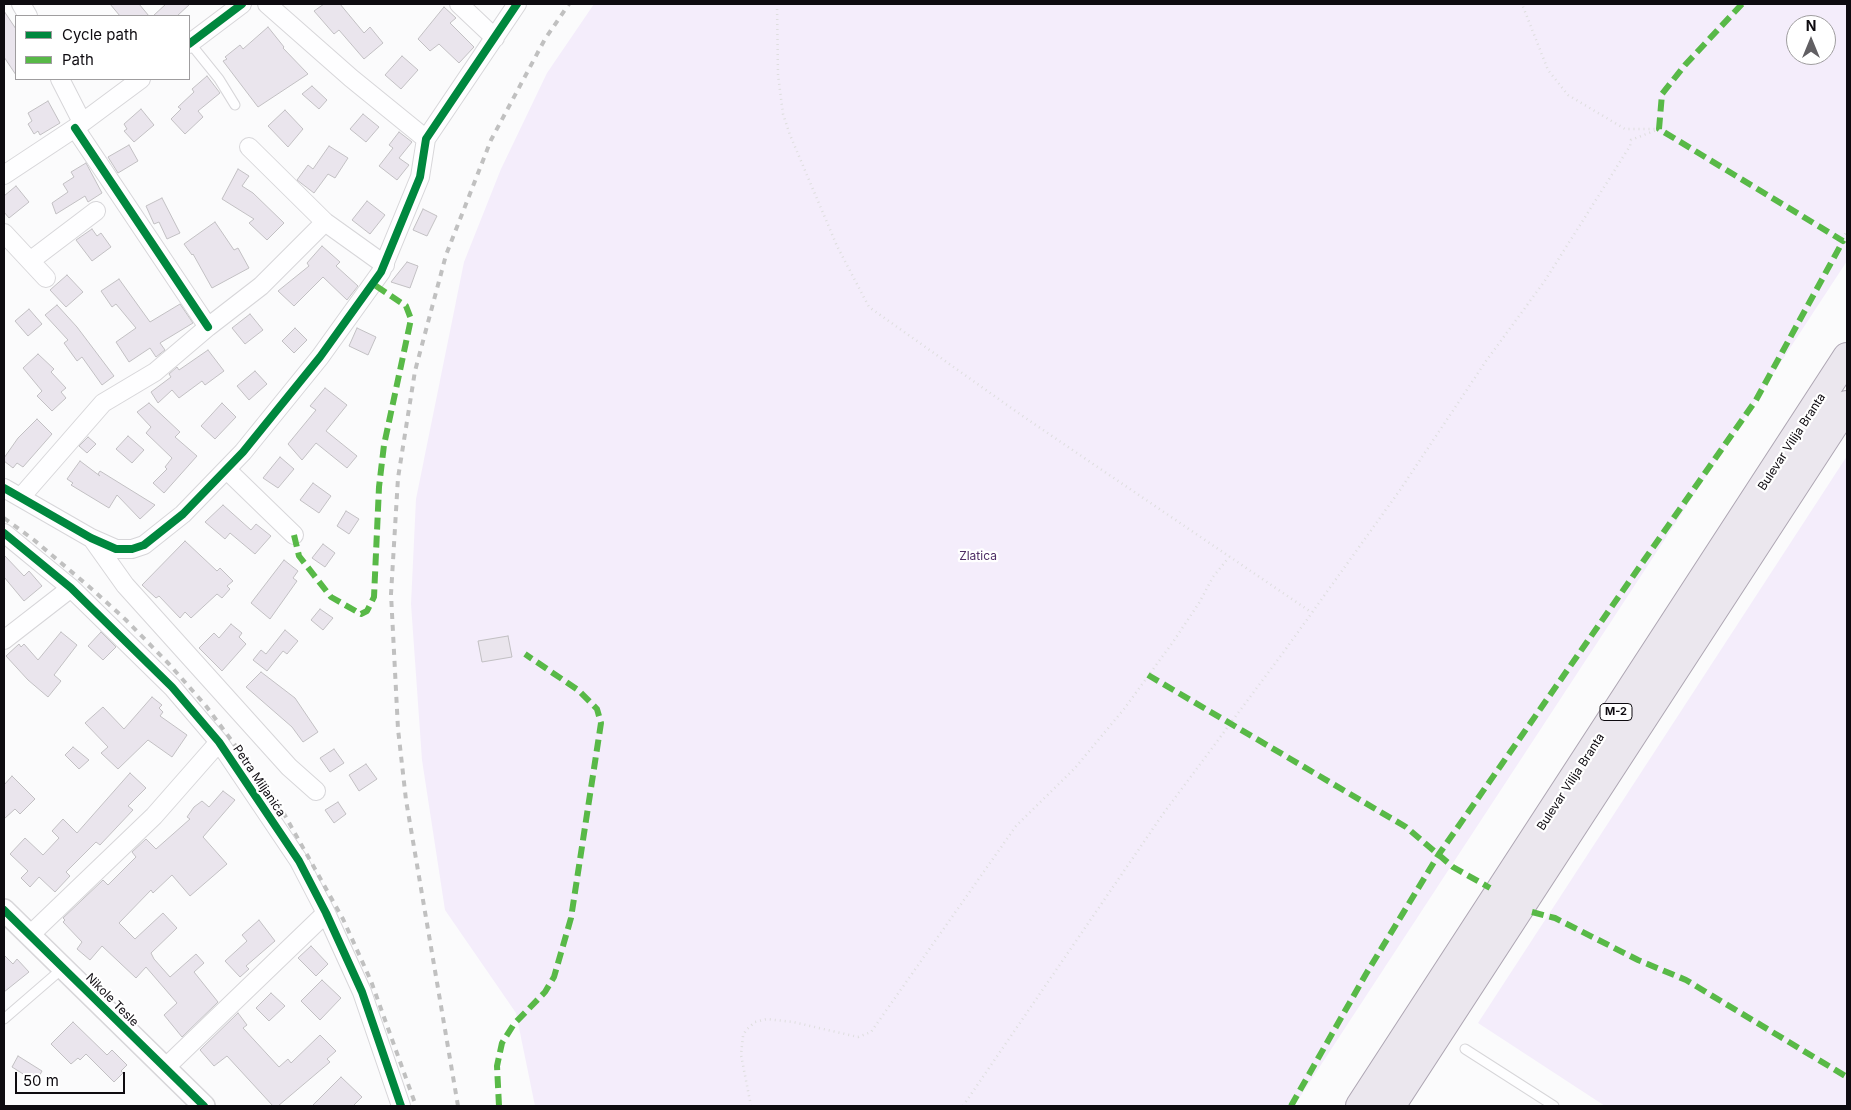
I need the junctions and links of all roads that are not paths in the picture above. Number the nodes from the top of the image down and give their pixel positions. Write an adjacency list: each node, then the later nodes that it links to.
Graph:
1 (21, 4): 6 (street)
2 (242, 4): 8 (street)
3 (267, 4): 14 (street)
4 (459, 4): 7 (street)
5 (517, 4): 7 (street)
6 (27, 15)
7 (495, 38): 14 (street)
8 (190, 42)
9 (190, 44): 12 (lane)
10 (60, 80): 13 (street)
11 (140, 80): 13 (street)
12 (235, 104)
13 (79, 125): 16 (street); 23 (street)
14 (426, 139): 21 (street)
15 (249, 147): 18 (street)
16 (4, 175)
17 (96, 211): 20 (street)
18 (326, 222): 21 (street); 23 (street)
19 (4, 233): 20 (street)
20 (30, 261): 22 (street)
21 (385, 264): 26 (street)
22 (46, 278)
23 (208, 327): 28 (street)
24 (1847, 357): 47 (main road, Bulevar Vilija Branta / M-2)
25 (1847, 405): 48 (main road, Bulevar Vilija Branta / M-2)
26 (227, 470): 30 (street); 32 (street)
27 (4, 488): 28 (street)
28 (21, 497): 31 (street)
29 (4, 533): 34 (street, Petra Miljanića)
30 (294, 535)
31 (91, 538): 32 (street); 33 (street)
32 (144, 545): 33 (street)
33 (114, 570): 37 (street)
34 (71, 588): 35 (street); 36 (street, Petra Miljanića)
35 (4, 640)
36 (219, 742): 39 (street, Petra Miljanića); 40 (street)
37 (316, 792)
38 (4, 910): 40 (street, Nikole Tesle)
39 (326, 913): 44 (street); 46 (street, Petra Miljanića)
40 (30, 935): 41 (street, Nikole Tesle)
41 (63, 968): 42 (lane); 44 (street, Nikole Tesle)
42 (4, 1019)
43 (1465, 1049): 49 (lane)
44 (165, 1068): 45 (street, Nikole Tesle)
45 (204, 1106)
46 (401, 1106)
47 (1360, 1106)
48 (1391, 1106)
49 (1554, 1106)

